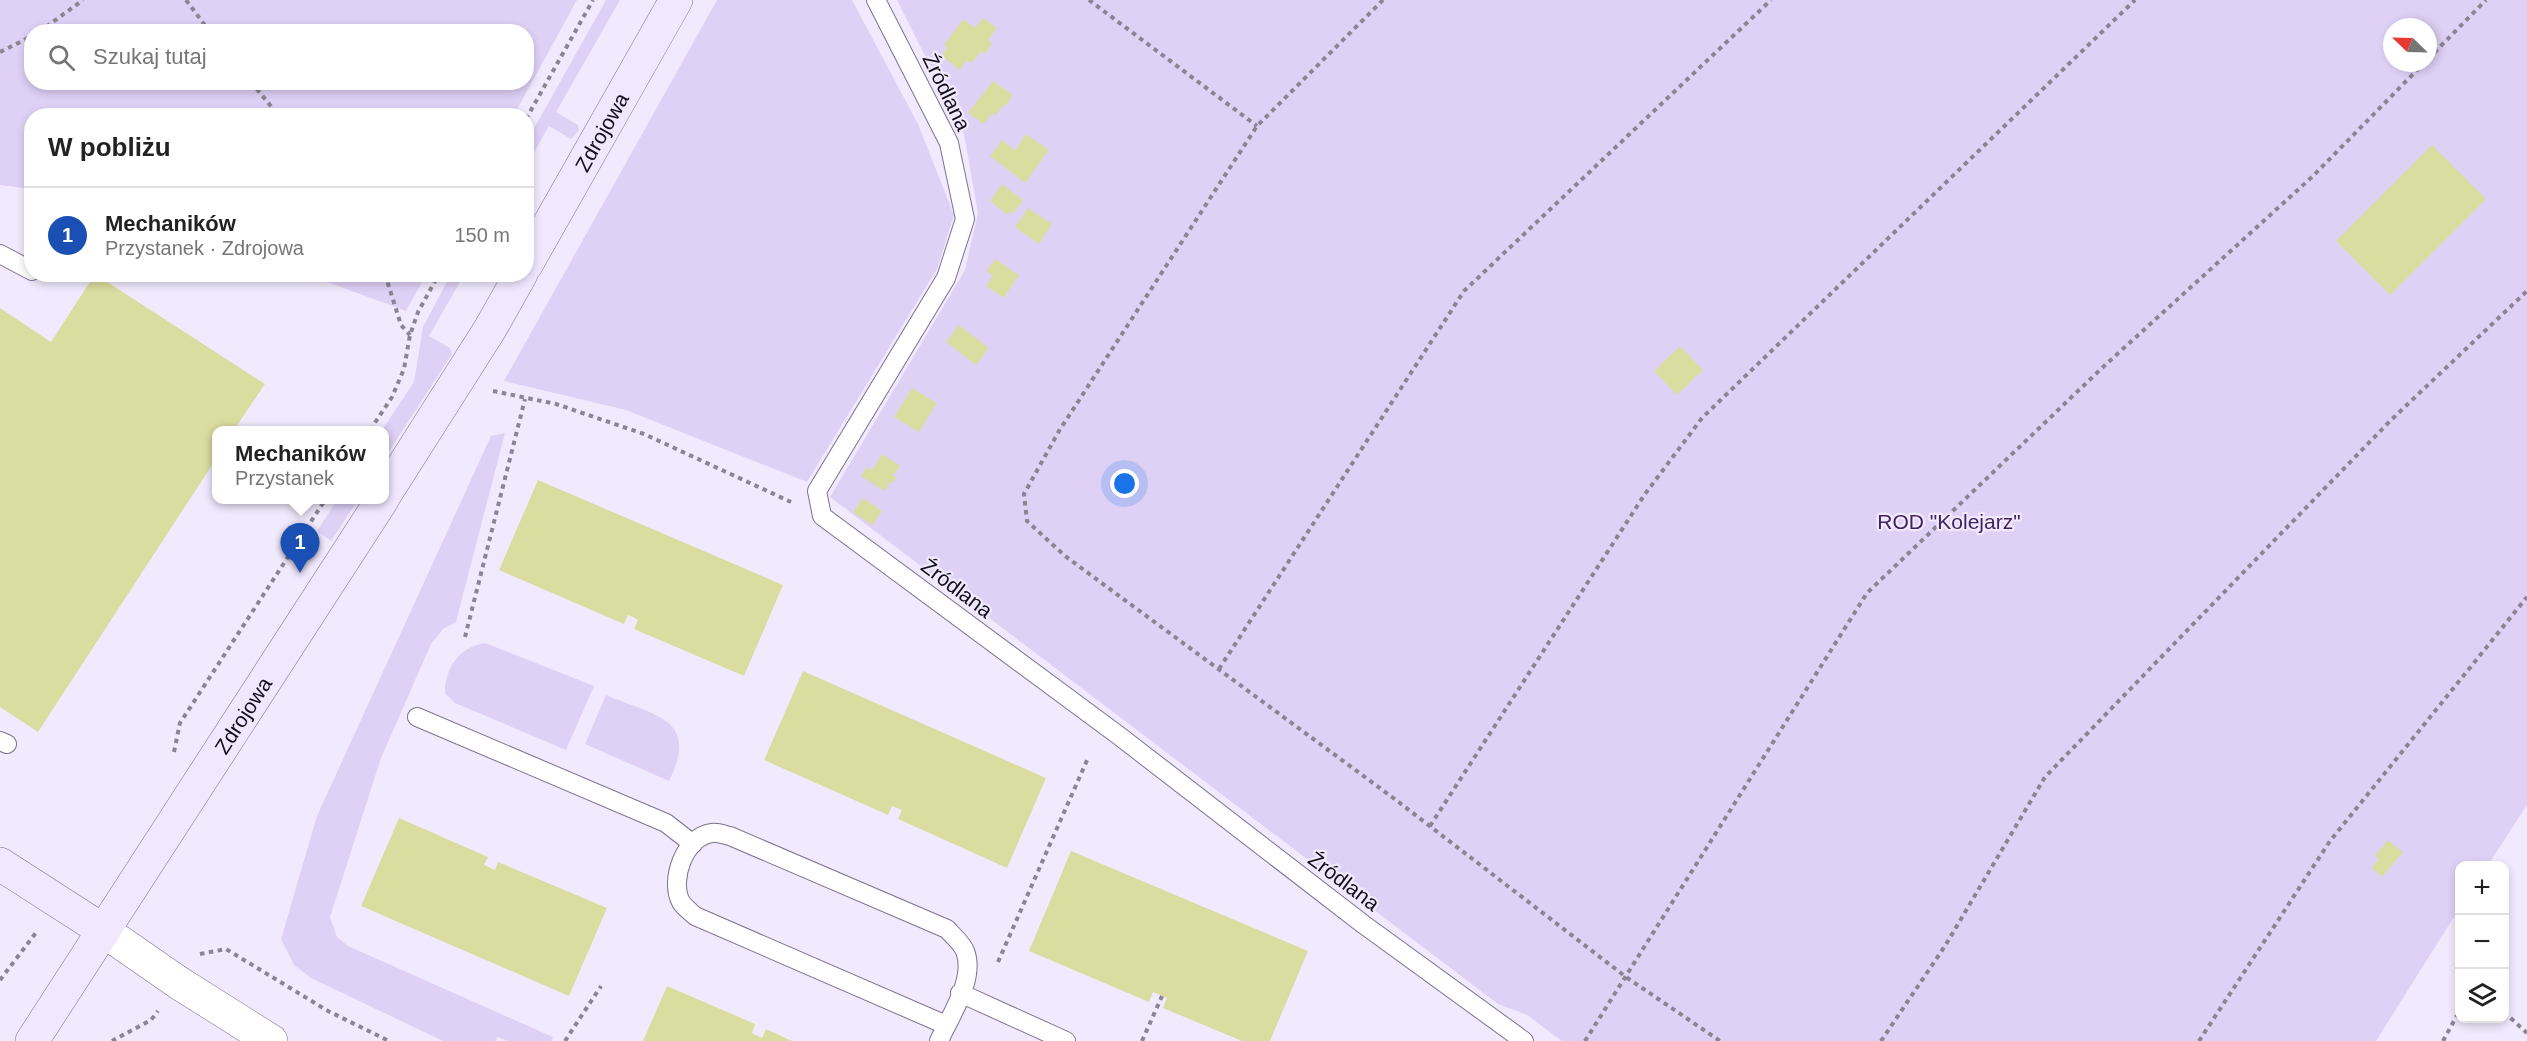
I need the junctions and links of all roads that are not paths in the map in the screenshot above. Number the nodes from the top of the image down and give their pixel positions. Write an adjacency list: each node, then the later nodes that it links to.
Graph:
1 (676, 0): 3 (street, Zdrojowa)
2 (876, 0): 18 (lane, Źródlana)
3 (534, 250)
4 (0, 254): 5 (lane)
5 (24, 267)
6 (516, 282): 7 (street, Zdrojowa)
7 (389, 489)
8 (379, 504): 12 (street, Zdrojowa)
9 (417, 717): 10 (lane)
10 (693, 844): 13 (lane); 14 (lane)
11 (0, 864): 12 (street)
12 (104, 931): 15 (street, Zdrojowa); 16 (street)
13 (960, 993): 14 (lane); 17 (lane)
14 (943, 1033)
15 (32, 1041)
16 (271, 1041)
17 (1066, 1041)
18 (1524, 1041)

